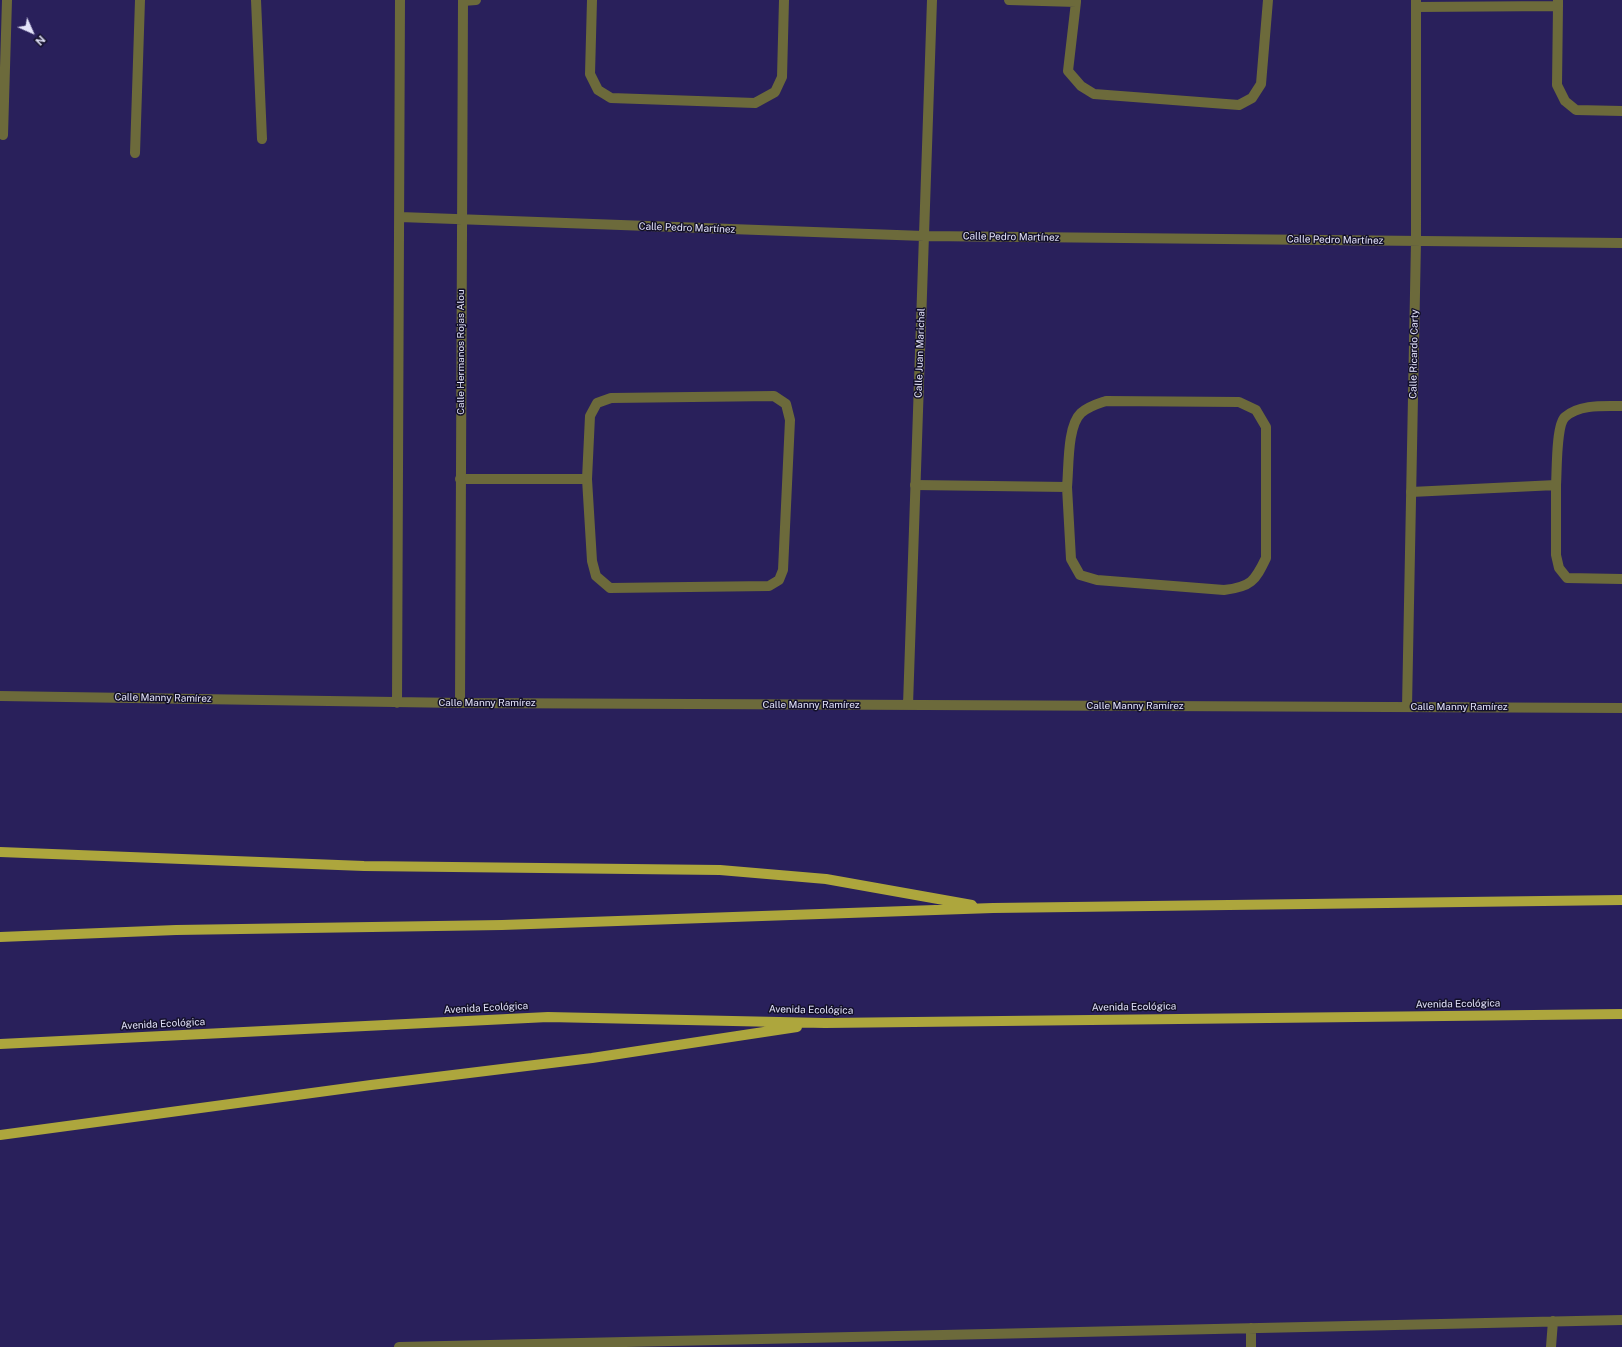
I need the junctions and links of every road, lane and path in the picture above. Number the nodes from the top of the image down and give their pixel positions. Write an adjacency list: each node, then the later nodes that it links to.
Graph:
1 (7, 0): 16 (street)
2 (140, 0): 18 (street)
3 (256, 0): 17 (street)
4 (400, 0): 19 (street)
5 (463, 0): 6 (street); 20 (street, Calle Hermanos Rojas Alou)
6 (476, 0)
7 (592, 0): 8 (street)
8 (784, 0)
9 (932, 0): 21 (street, Calle Juan Marichal)
10 (1009, 0): 12 (street)
11 (1268, 0): 12 (street)
12 (1076, 1)
13 (1416, 3): 14 (street); 22 (street, Calle Ricardo Carty)
14 (1558, 3): 15 (street)
15 (1622, 111)
16 (3, 135)
17 (262, 139)
18 (135, 153)
19 (400, 217): 20 (street, Calle Pedro Martínez); 33 (street)
20 (461, 220): 21 (street, Calle Pedro Martínez); 26 (street, Calle Hermanos Rojas Alou)
21 (924, 236): 22 (street, Calle Pedro Martínez); 27 (street, Calle Juan Marichal)
22 (1416, 241): 23 (street, Calle Pedro Martínez); 30 (street, Calle Ricardo Carty)
23 (1622, 243)
24 (1622, 406): 28 (street)
25 (587, 478): 25 (street); 26 (street)
26 (460, 479): 34 (street, Calle Hermanos Rojas Alou)
27 (916, 485): 29 (street); 35 (street, Calle Juan Marichal)
28 (1556, 485): 30 (street); 31 (street)
29 (1068, 487): 29 (street)
30 (1411, 492): 36 (street, Calle Ricardo Carty)
31 (1622, 579)
32 (0, 696): 33 (street, Calle Manny Ramírez)
33 (397, 703): 34 (street, Calle Manny Ramírez)
34 (460, 704): 35 (street, Calle Manny Ramírez)
35 (908, 705): 36 (street, Calle Manny Ramírez)
36 (1407, 707): 37 (street, Calle Manny Ramírez)
37 (1622, 708)
38 (0, 852): 40 (main road)
39 (1622, 900): 40 (main road)
40 (994, 908): 41 (main road)
41 (0, 937)
42 (1622, 1014): 43 (main road, Avenida Ecológica)
43 (825, 1023): 44 (main road, Avenida Ecológica); 45 (main road)
44 (0, 1044)
45 (0, 1135)
46 (1622, 1320): 47 (street)
47 (1553, 1321): 48 (street); 52 (street)
48 (1251, 1328): 49 (street); 51 (street)
49 (600, 1345): 50 (street)
50 (399, 1347)
51 (1251, 1347)
52 (1552, 1347)

